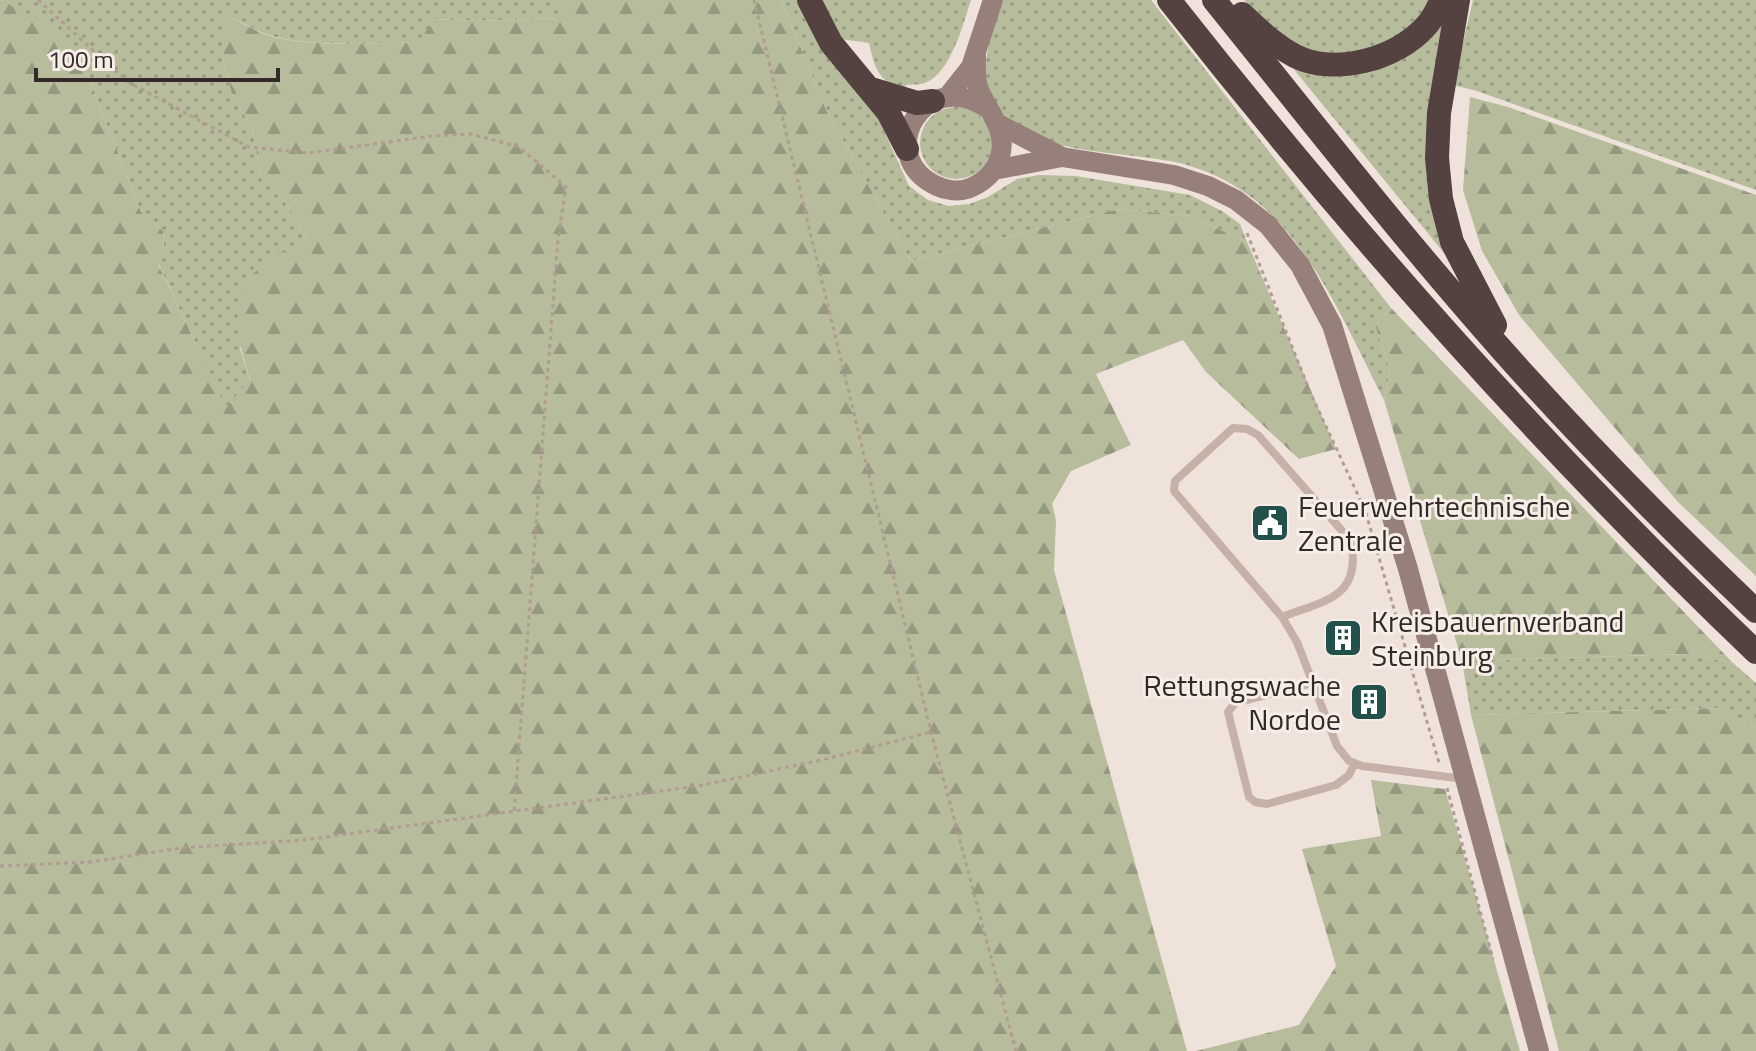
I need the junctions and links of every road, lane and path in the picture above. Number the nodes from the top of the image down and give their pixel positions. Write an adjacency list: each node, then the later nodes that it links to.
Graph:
1 (38, 0): 25 (path)
2 (754, 0): 22 (path)
3 (809, 0): 11 (highway)
4 (993, 0): 10 (main road)
5 (1169, 0): 20 (highway)
6 (1214, 0): 17 (highway)
7 (1229, 0): 8 (highway)
8 (1442, 0)
9 (1458, 0): 17 (highway)
10 (976, 56): 12 (main road); 13 (main road)
11 (871, 89): 12 (highway); 14 (highway)
12 (940, 98): 13 (main road); 14 (main road)
13 (993, 117): 15 (main road); 16 (main road)
14 (907, 149): 16 (main road)
15 (1062, 157): 16 (main road); 24 (main road)
16 (994, 170)
17 (1519, 369): 18 (highway)
18 (1756, 611)
19 (1282, 617): 19 (lane); 21 (lane)
20 (1756, 652)
21 (1313, 683): 23 (lane); 23 (lane)
22 (931, 732): 25 (path); 27 (path)
23 (1355, 763): 24 (lane)
24 (1465, 779): 28 (main road)
25 (514, 811): 26 (path)
26 (0, 866)
27 (1016, 1051)
28 (1539, 1051)

